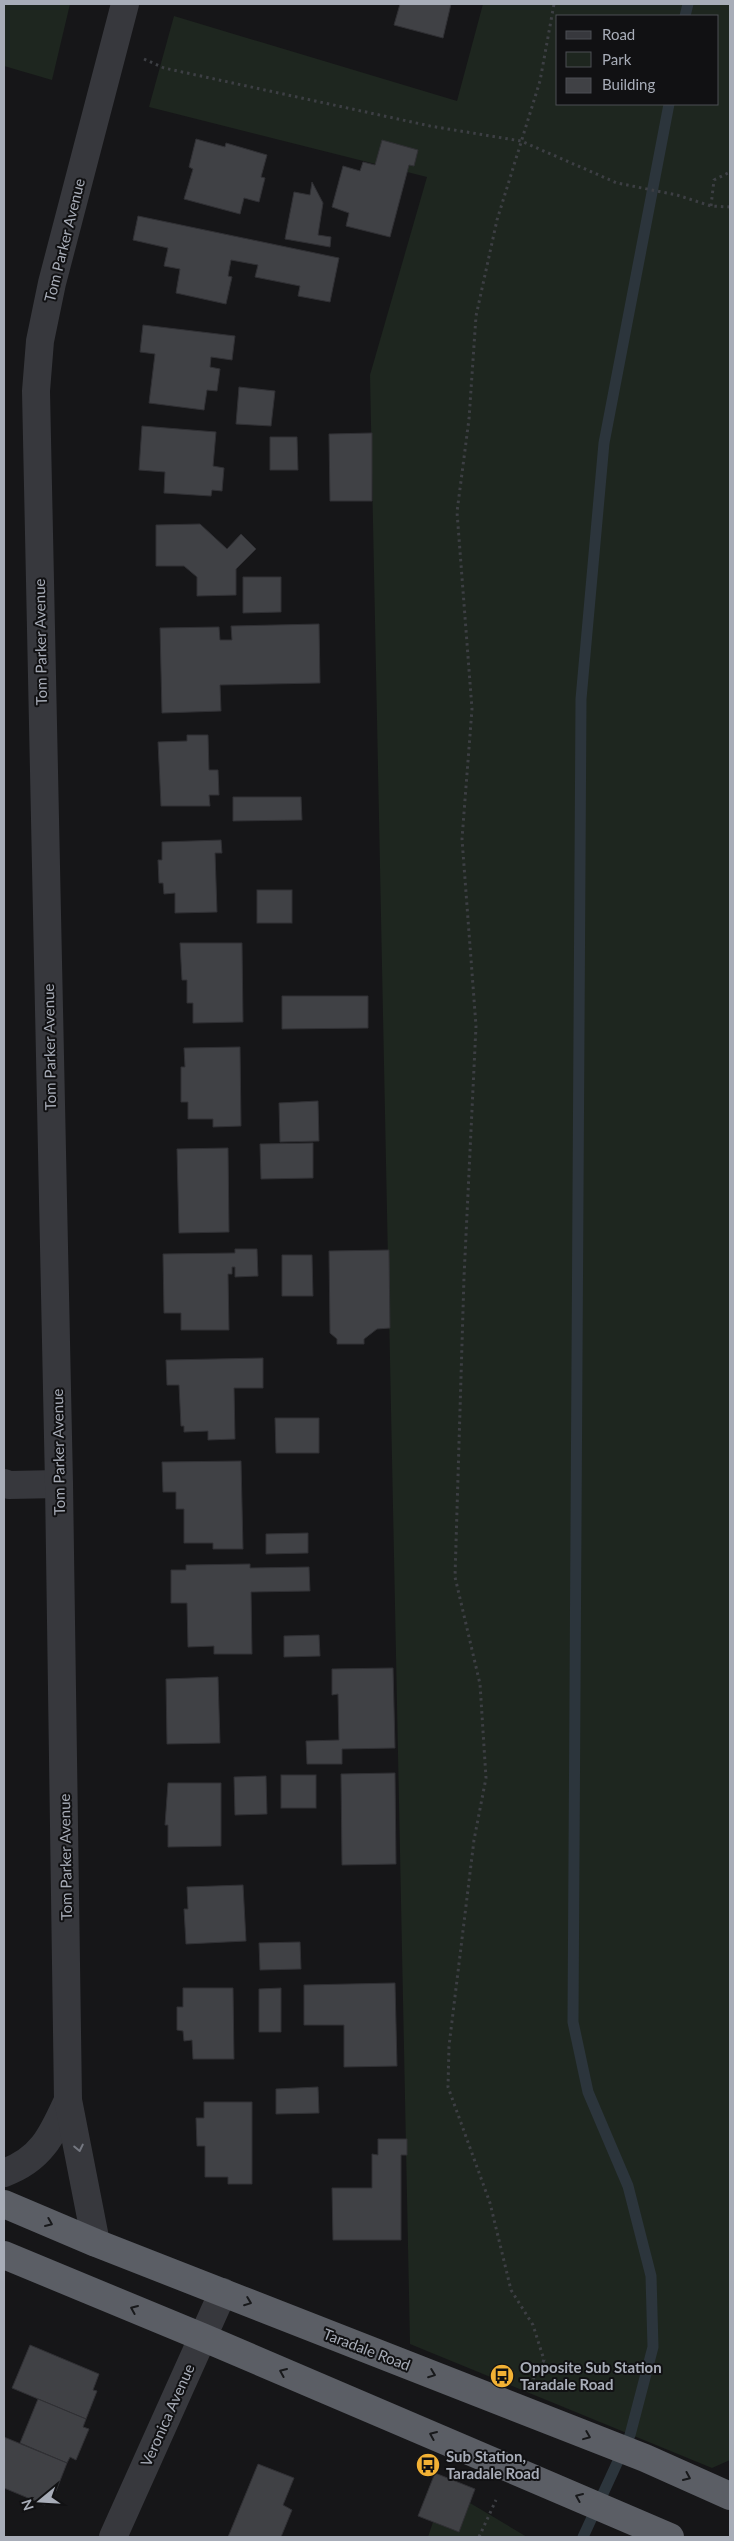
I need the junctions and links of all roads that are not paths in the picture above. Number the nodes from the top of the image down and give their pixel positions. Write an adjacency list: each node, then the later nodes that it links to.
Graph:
1 (125, 4): 3 (street, Tom Parker Avenue)
2 (4, 1482): 3 (street)
3 (59, 1484): 4 (street, Tom Parker Avenue)
4 (68, 2100): 5 (street, Tom Parker Avenue); 7 (street, Tom Parker Avenue, one-way to 7)
5 (4, 2174)
6 (4, 2204): 7 (highway, Taradale Road, one-way to 7)
7 (96, 2243): 9 (highway, Taradale Road)
8 (4, 2255): 10 (highway, one-way to 8)
9 (223, 2292): 10 (street, Veronica Avenue); 11 (highway, Taradale Road, one-way to 11)
10 (202, 2337): 12 (street, Veronica Avenue); 13 (highway, one-way to 10)
11 (730, 2496)
12 (113, 2537)
13 (670, 2537)

